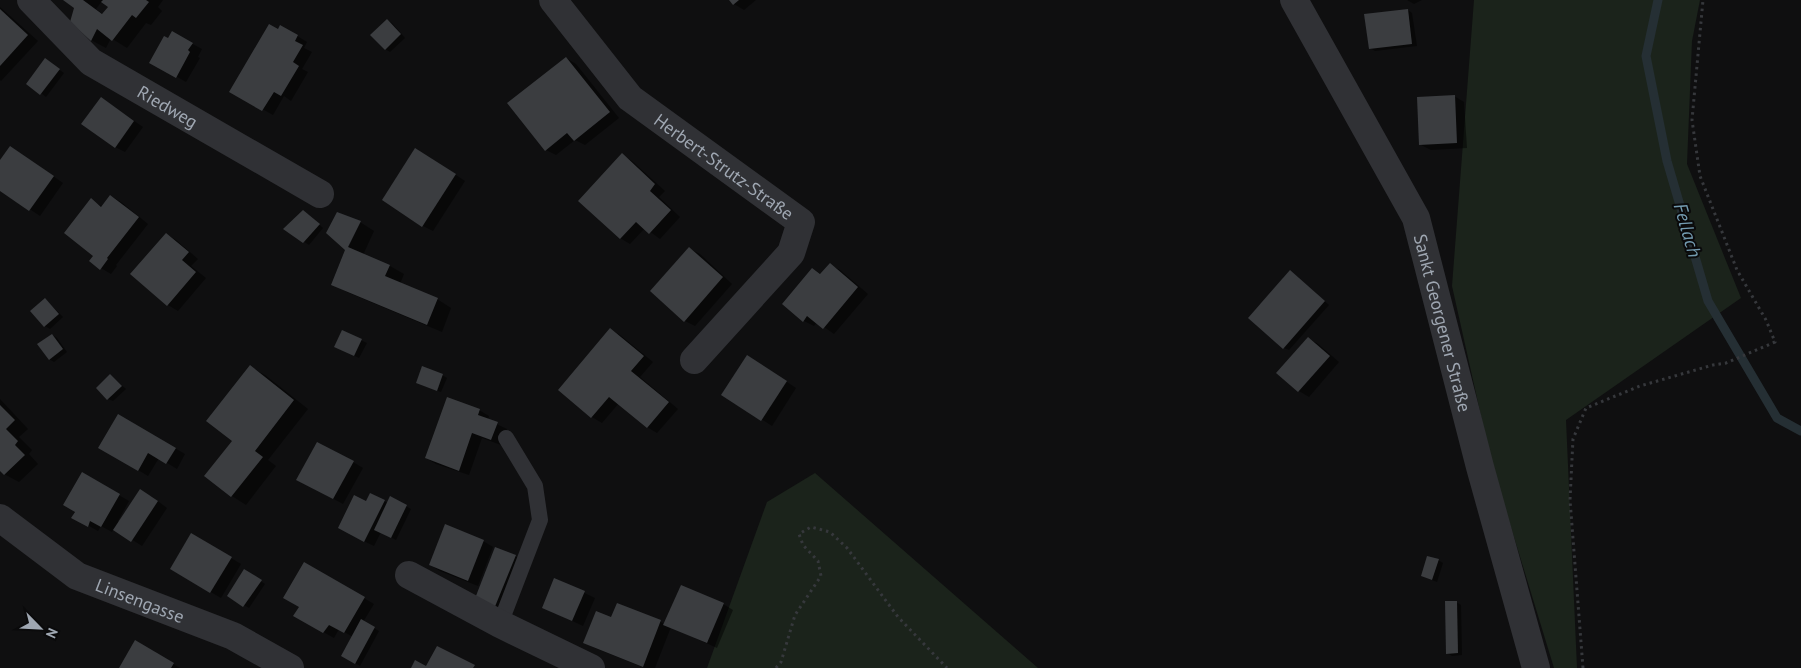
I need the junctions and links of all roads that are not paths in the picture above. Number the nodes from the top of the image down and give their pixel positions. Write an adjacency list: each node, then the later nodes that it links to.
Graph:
1 (31, 0): 4 (street, Riedweg)
2 (553, 0): 5 (street, Herbert-Strutz-Straße)
3 (1294, 0): 12 (street, Sankt Georgener Straße)
4 (320, 194)
5 (694, 360)
6 (506, 438): 9 (lane)
7 (0, 518): 10 (street, Linsengasse)
8 (409, 576): 9 (street)
9 (500, 624): 11 (street)
10 (290, 668)
11 (591, 668)
12 (1536, 668)

